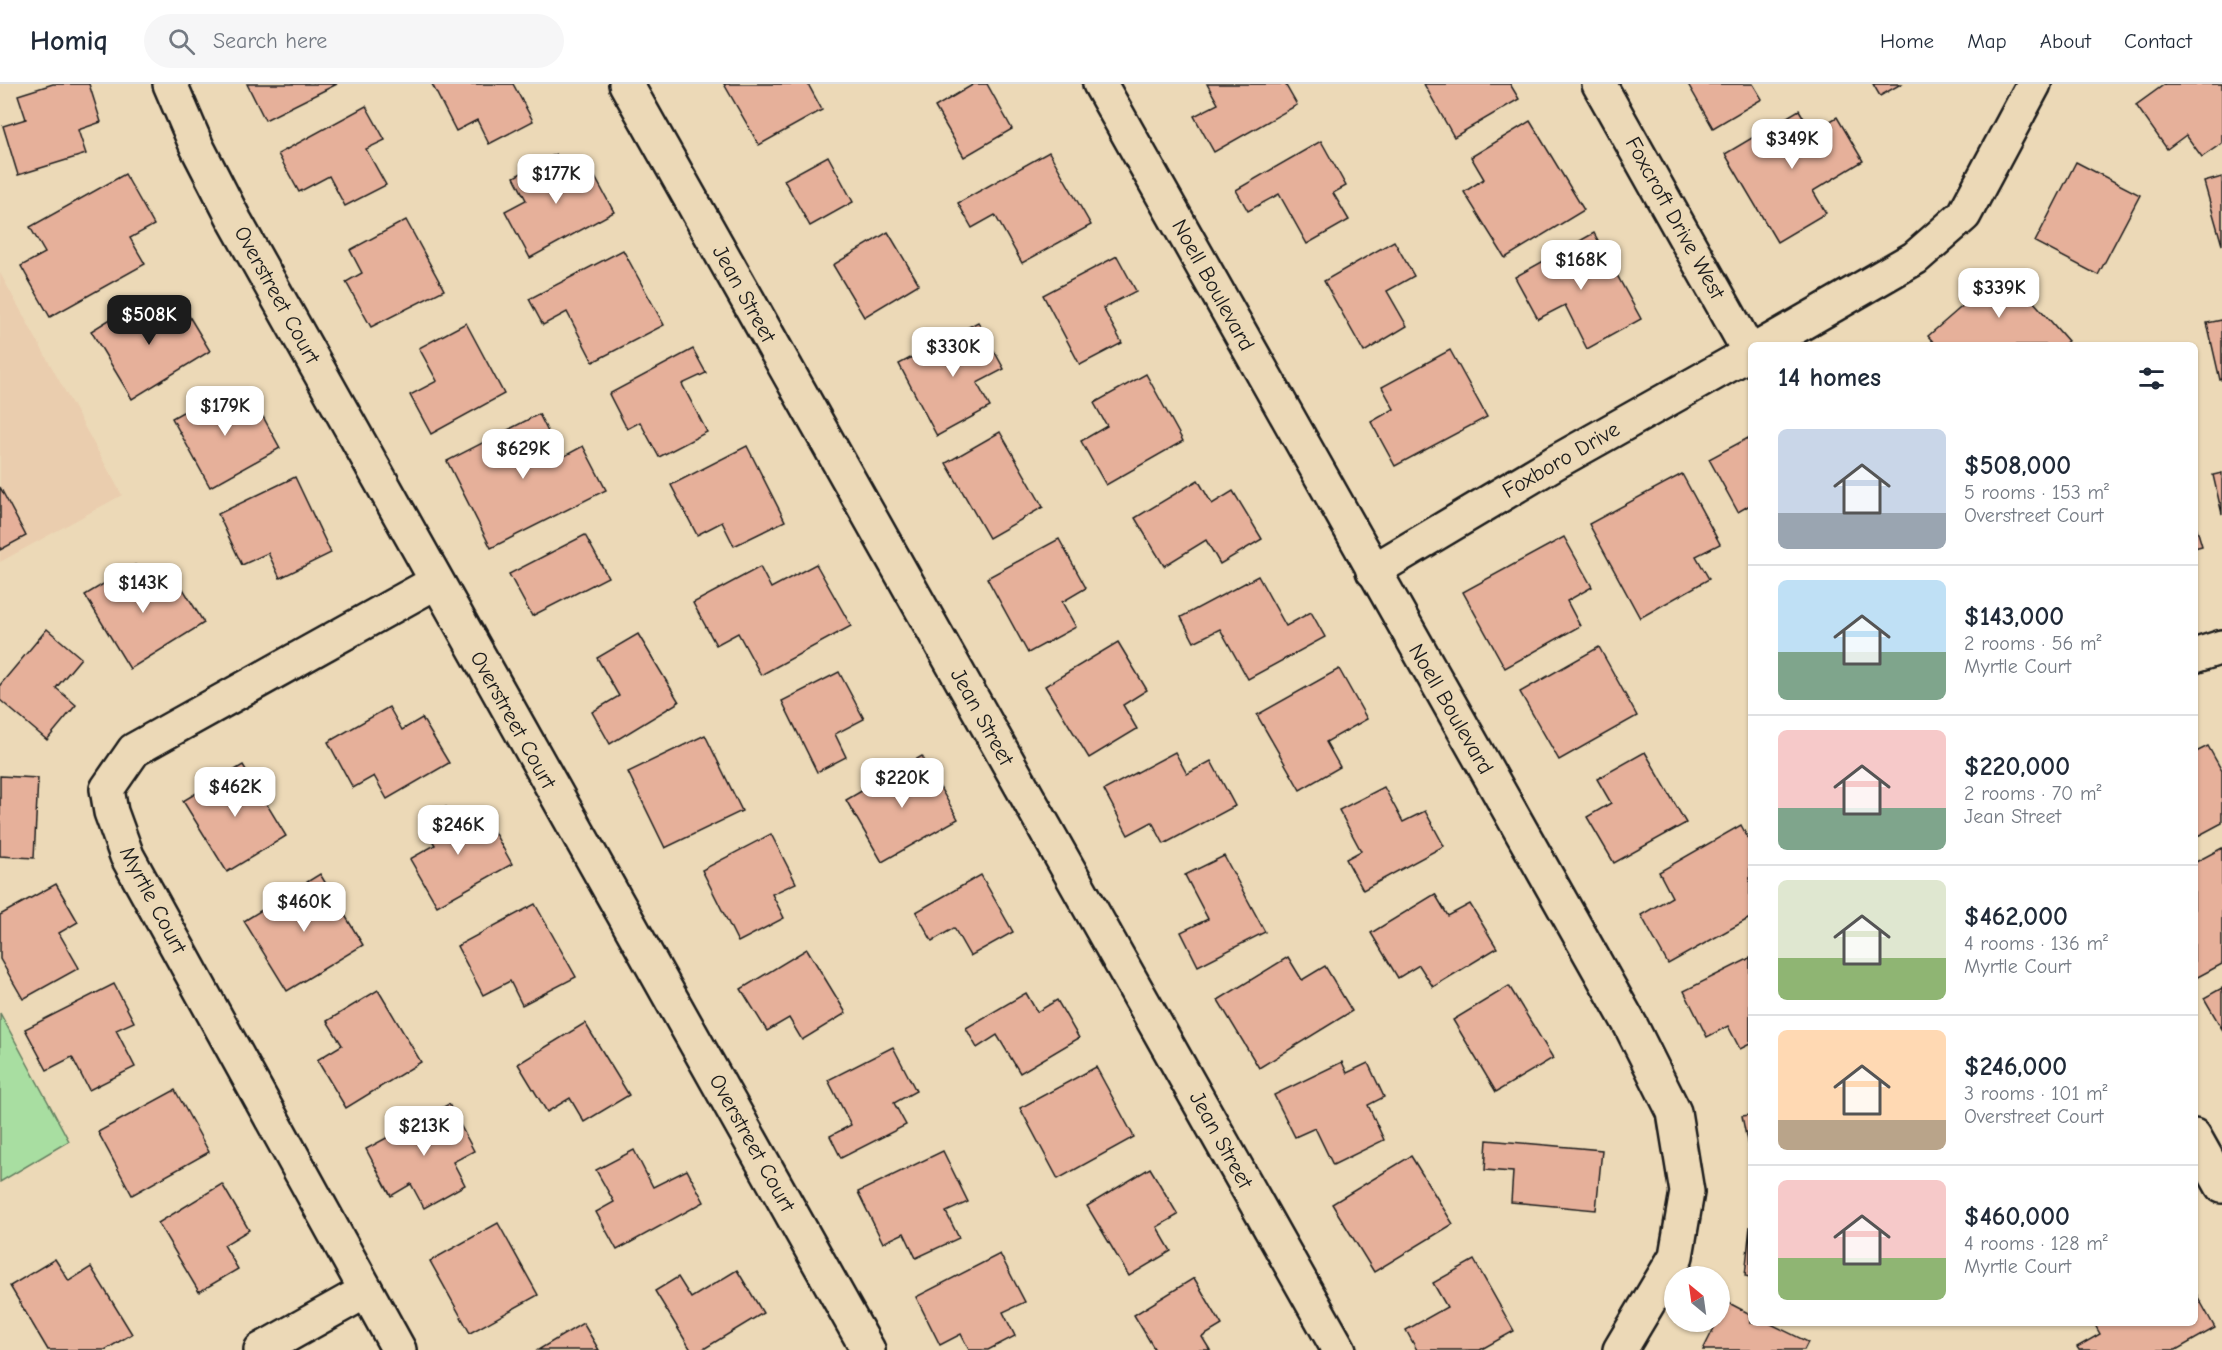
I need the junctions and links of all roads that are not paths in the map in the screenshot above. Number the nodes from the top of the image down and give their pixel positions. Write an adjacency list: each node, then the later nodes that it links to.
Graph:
1 (170, 84): 10 (street, Overstreet Court)
2 (626, 84): 19 (street, Jean Street)
3 (1100, 84): 9 (street, Noell Boulevard)
4 (1599, 84): 7 (street, Foxcroft Drive West)
5 (2034, 84): 6 (street)
6 (1769, 342)
7 (1748, 349)
8 (1748, 354): 9 (street, Foxboro Drive)
9 (1373, 571): 20 (street, Noell Boulevard)
10 (436, 582): 15 (street, Myrtle Court); 18 (street, Overstreet Court)
11 (2222, 647): 12 (street)
12 (2198, 655)
13 (2198, 1143): 14 (street)
14 (2222, 1186)
15 (366, 1291): 16 (street); 17 (street, Myrtle Court)
16 (261, 1350)
17 (399, 1350)
18 (868, 1350)
19 (1339, 1350)
20 (1620, 1350)

